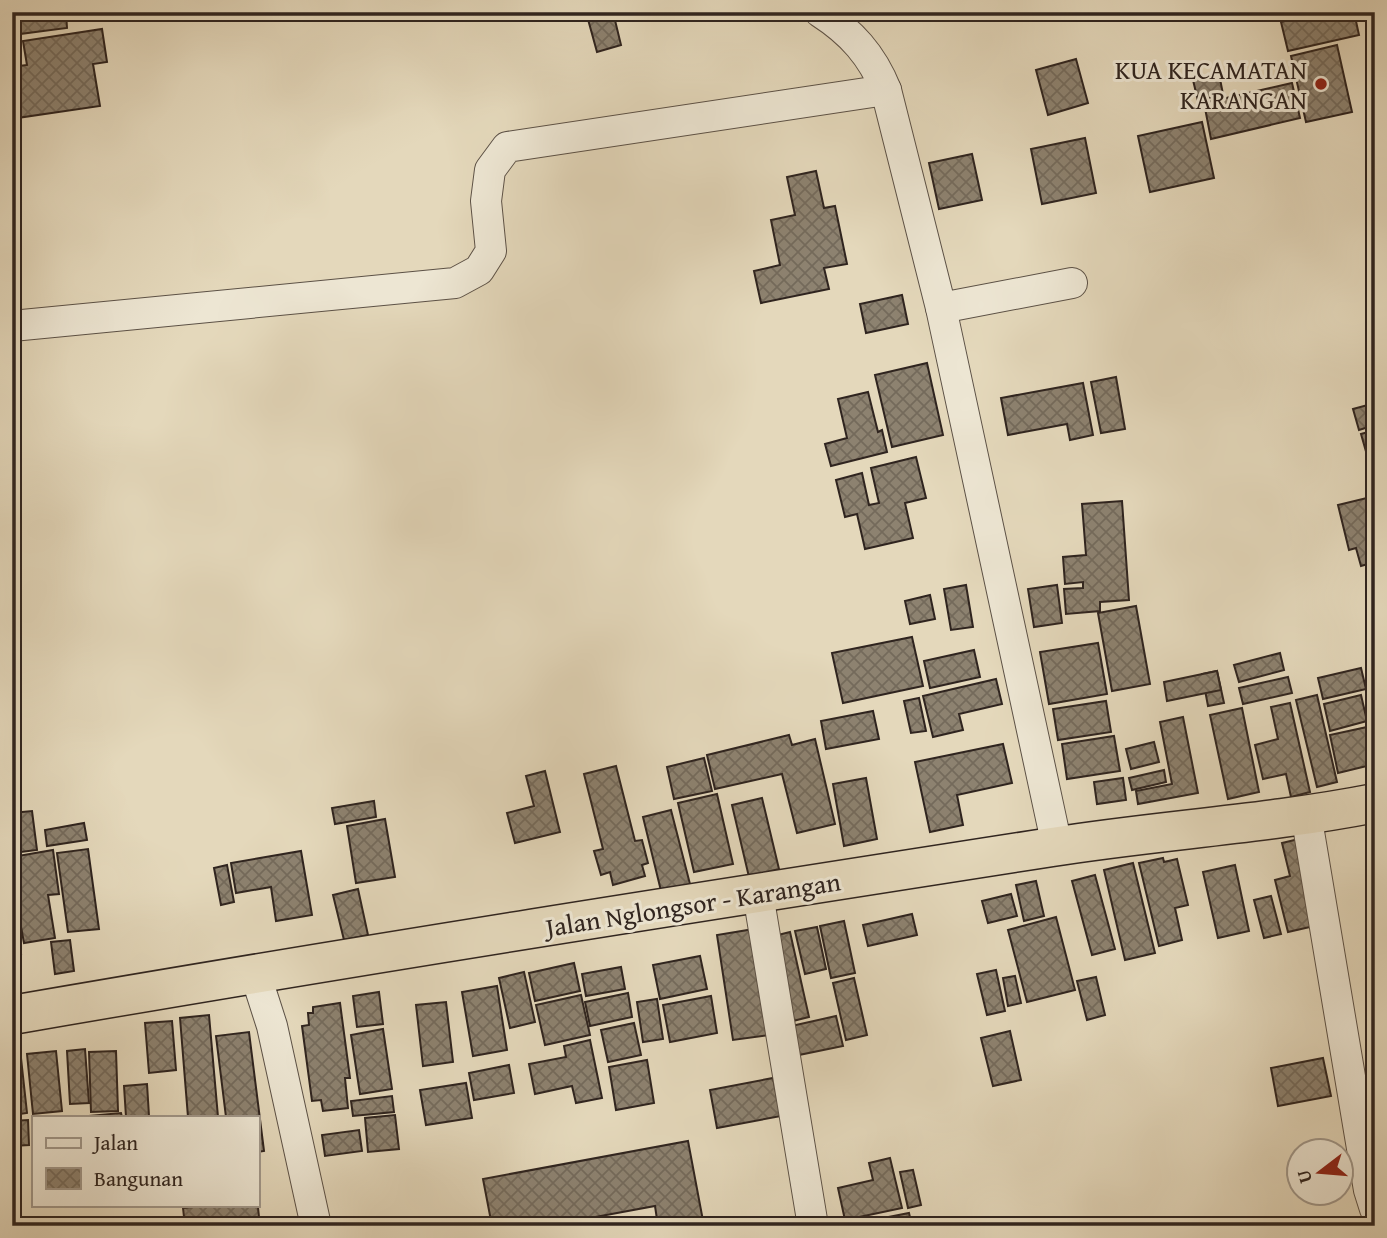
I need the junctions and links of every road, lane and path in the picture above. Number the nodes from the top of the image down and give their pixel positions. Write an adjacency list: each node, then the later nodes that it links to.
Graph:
1 (820, 12): 2 (street)
2 (886, 90): 4 (street); 5 (street)
3 (1072, 283): 4 (street)
4 (941, 307): 8 (street)
5 (12, 326)
6 (1375, 803): 7 (highway, Jalan Nglongsor - Karangan)
7 (1306, 814): 8 (highway, Jalan Nglongsor - Karangan); 12 (street)
8 (1057, 846): 9 (highway, Jalan Nglongsor - Karangan)
9 (758, 894): 10 (highway, Jalan Nglongsor - Karangan); 14 (street)
10 (256, 973): 11 (highway, Jalan Nglongsor - Karangan); 13 (street)
11 (12, 1015)
12 (1375, 1209)
13 (316, 1226)
14 (813, 1226)

